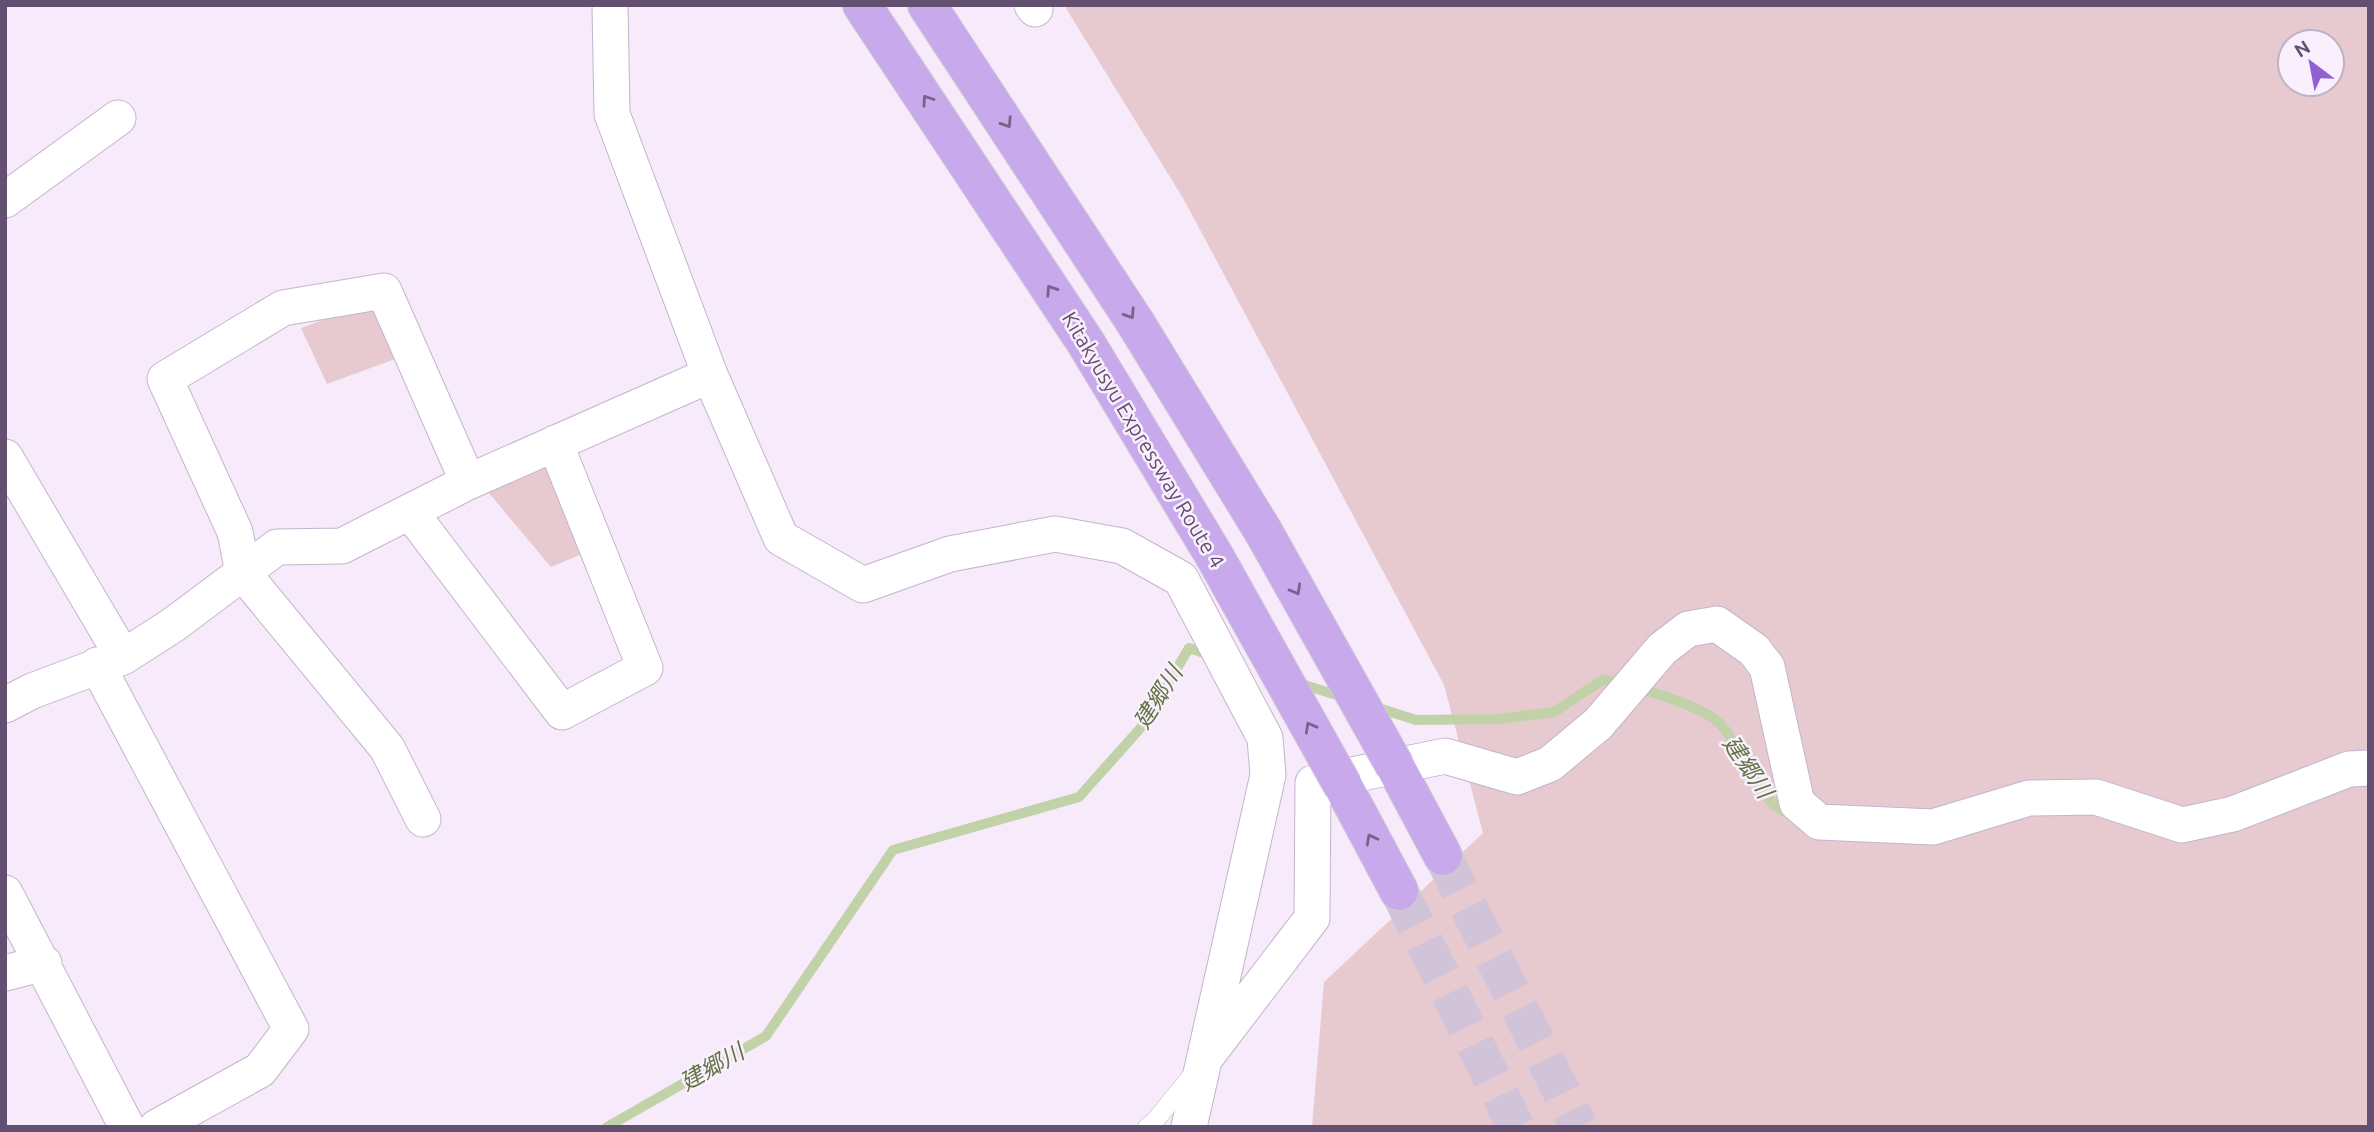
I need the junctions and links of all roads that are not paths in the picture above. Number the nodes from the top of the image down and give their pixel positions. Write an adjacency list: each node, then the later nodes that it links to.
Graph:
1 (610, 5): 6 (street)
2 (862, 5): 16 (highway, Kitakyusyu Expressway Route 4, one-way to 2, bridge)
3 (927, 5): 18 (highway, one-way to 18, bridge)
4 (118, 118): 5 (street)
5 (5, 200)
6 (710, 375): 7 (street); 15 (street)
7 (555, 443): 9 (street); 10 (street)
8 (5, 457): 12 (street)
9 (468, 482): 10 (street); 11 (street)
10 (411, 513): 11 (street)
11 (243, 573): 12 (street); 17 (street)
12 (110, 661): 13 (street); 25 (street)
13 (5, 705)
14 (2369, 768): 16 (street)
15 (1268, 775): 16 (street); 23 (street)
16 (1328, 785): 19 (highway, Kitakyusyu Expressway Route 4, one-way to 16); 23 (street)
17 (424, 819)
18 (1443, 856)
19 (1399, 891)
20 (5, 893): 21 (street)
21 (44, 963): 22 (street); 24 (street)
22 (5, 973)
23 (1206, 1057): 26 (lane); 27 (street)
24 (127, 1127)
25 (157, 1127)
26 (1147, 1127)
27 (1189, 1127)

